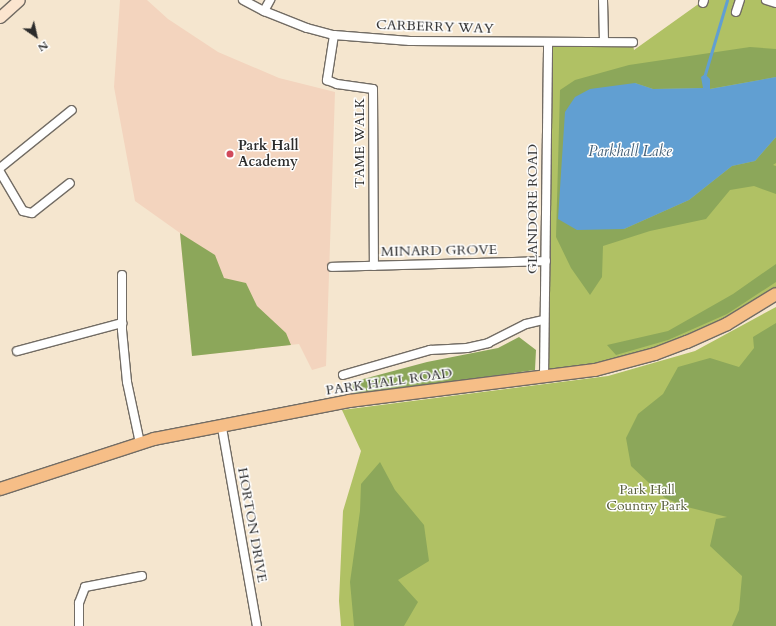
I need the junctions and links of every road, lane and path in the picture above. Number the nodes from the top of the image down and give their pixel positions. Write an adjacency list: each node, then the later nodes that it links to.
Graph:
1 (19, 0): 10 (street)
2 (243, 0): 8 (street, CARBERRY WAY)
3 (270, 0): 8 (street)
4 (603, 0): 12 (street)
5 (740, 0): 9 (street)
6 (766, 0): 7 (street)
7 (776, 3)
8 (264, 12): 11 (street, CARBERRY WAY)
9 (736, 12)
10 (0, 17)
11 (334, 35): 13 (street, CARBERRY WAY); 20 (street, TAME WALK)
12 (604, 40): 13 (street, CARBERRY WAY); 14 (street, CARBERRY WAY)
13 (548, 42): 19 (street, GLANDORE ROAD)
14 (633, 42)
15 (72, 110): 16 (street)
16 (0, 168)
17 (0, 172): 18 (street)
18 (70, 183)
19 (546, 261): 20 (street, MINARD GROVE); 24 (street, GLANDORE ROAD)
20 (374, 266): 21 (street, MINARD GROVE)
21 (332, 267)
22 (122, 275): 25 (street)
23 (776, 294): 28 (main road, PARK HALL ROAD)
24 (544, 320): 27 (street, PARK HALL ROAD); 28 (street, GLANDORE ROAD)
25 (122, 323): 26 (street); 30 (street)
26 (17, 350)
27 (343, 375)
28 (544, 377): 29 (main road, PARK HALL ROAD)
29 (222, 428): 30 (main road, PARK HALL ROAD); 34 (street, HORTON DRIVE)
30 (140, 443): 31 (main road, PARK HALL ROAD)
31 (0, 489)
32 (142, 576): 33 (street)
33 (79, 626)
34 (257, 626)

